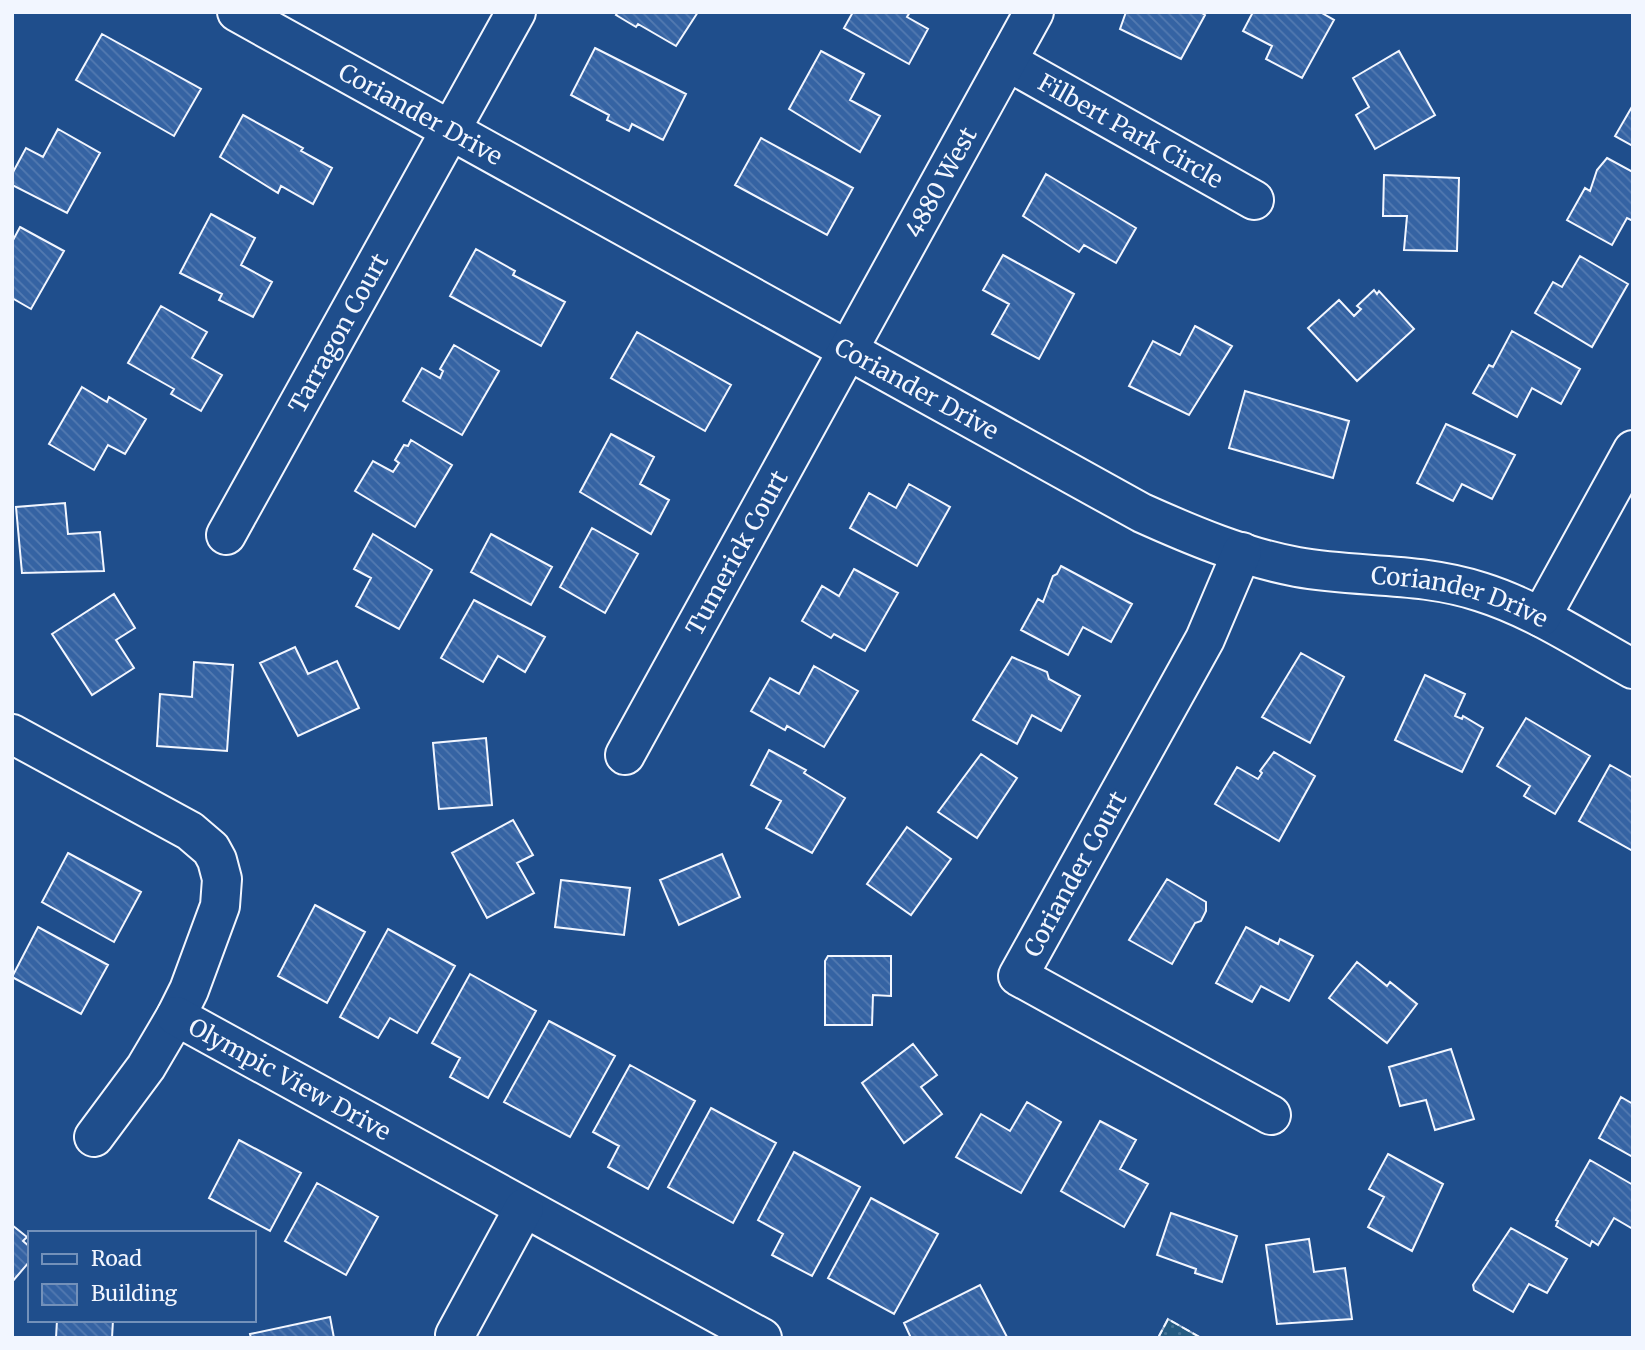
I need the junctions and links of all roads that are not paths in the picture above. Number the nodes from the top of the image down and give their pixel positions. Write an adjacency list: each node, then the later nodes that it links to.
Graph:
1 (237, 12): 5 (street, Coriander Drive)
2 (516, 12): 5 (street, Tarragon Court)
3 (1034, 12): 4 (street, 4880 West)
4 (1007, 61): 6 (street, Filbert Park Circle); 7 (street, 4880 West)
5 (451, 132): 7 (street, Coriander Drive); 9 (street, Tarragon Court)
6 (1254, 200)
7 (847, 352): 10 (street, Coriander Drive); 14 (street, Tumerick Court)
8 (1633, 450): 11 (street)
9 (226, 535)
10 (1241, 552): 11 (street, Coriander Drive); 16 (street, Coriander Court)
11 (1541, 617): 12 (street, Coriander Drive)
12 (1633, 669)
13 (12, 734): 15 (street, Olympic View Drive)
14 (625, 755)
15 (176, 1016): 17 (street); 18 (street, Olympic View Drive)
16 (1271, 1115)
17 (94, 1136)
18 (524, 1208): 19 (street); 20 (street, Olympic View Drive)
19 (455, 1335)
20 (762, 1338)

